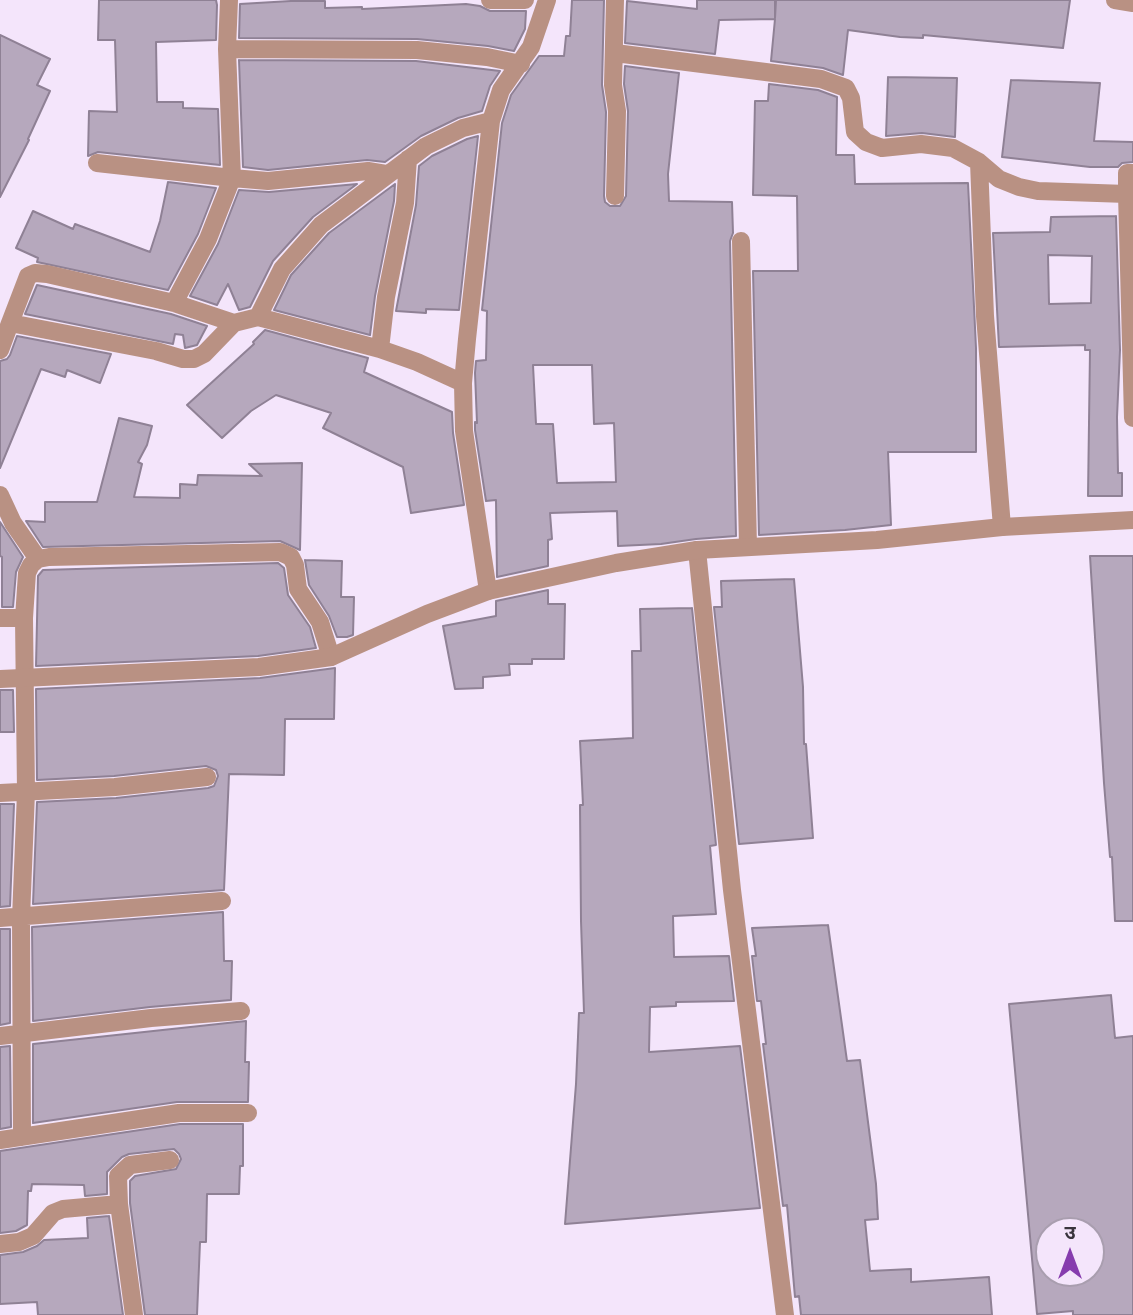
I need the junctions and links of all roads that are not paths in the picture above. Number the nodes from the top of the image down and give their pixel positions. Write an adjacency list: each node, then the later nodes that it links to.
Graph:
1 (229, 0): 8 (street)
2 (490, 0): 3 (street)
3 (525, 0)
4 (547, 0): 10 (street)
5 (615, 0): 9 (street)
6 (1115, 0): 7 (street)
7 (1133, 3)
8 (228, 50): 10 (street); 17 (street)
9 (615, 53): 13 (street); 19 (street)
10 (521, 64): 11 (street)
11 (491, 121): 12 (street); 27 (street)
12 (408, 159): 16 (street); 25 (street)
13 (978, 162): 18 (street); 31 (street)
14 (97, 163): 17 (street)
15 (1133, 173): 18 (street)
16 (386, 174): 17 (street); 22 (street)
17 (232, 178): 21 (street)
18 (1127, 194): 28 (street)
19 (615, 196)
20 (741, 241): 32 (street)
21 (174, 303): 23 (street); 24 (street)
22 (258, 317): 24 (street); 25 (street)
23 (10, 323): 24 (street); 26 (street)
24 (234, 323)
25 (380, 349): 27 (street)
26 (0, 350)
27 (463, 383): 35 (street)
28 (1133, 418)
29 (0, 495): 34 (street)
30 (1133, 520): 31 (street)
31 (1002, 527): 32 (street)
32 (748, 546): 33 (street)
33 (697, 550): 35 (street); 57 (street)
34 (38, 559): 37 (street); 38 (street)
35 (488, 591): 38 (street)
36 (0, 618): 37 (street)
37 (24, 618): 40 (street)
38 (331, 657): 40 (street)
39 (0, 679): 40 (street)
40 (24, 679): 42 (street)
41 (207, 777): 42 (street)
42 (26, 792): 43 (street); 46 (street)
43 (0, 793)
44 (222, 901): 46 (street)
45 (0, 918): 46 (street)
46 (21, 918): 48 (street)
47 (241, 1011): 48 (street)
48 (22, 1034): 49 (street); 51 (street)
49 (0, 1035)
50 (248, 1113): 51 (street)
51 (22, 1137): 52 (street)
52 (0, 1140)
53 (170, 1160): 54 (street)
54 (119, 1204): 55 (street); 56 (street)
55 (0, 1244)
56 (134, 1315)
57 (785, 1315)

